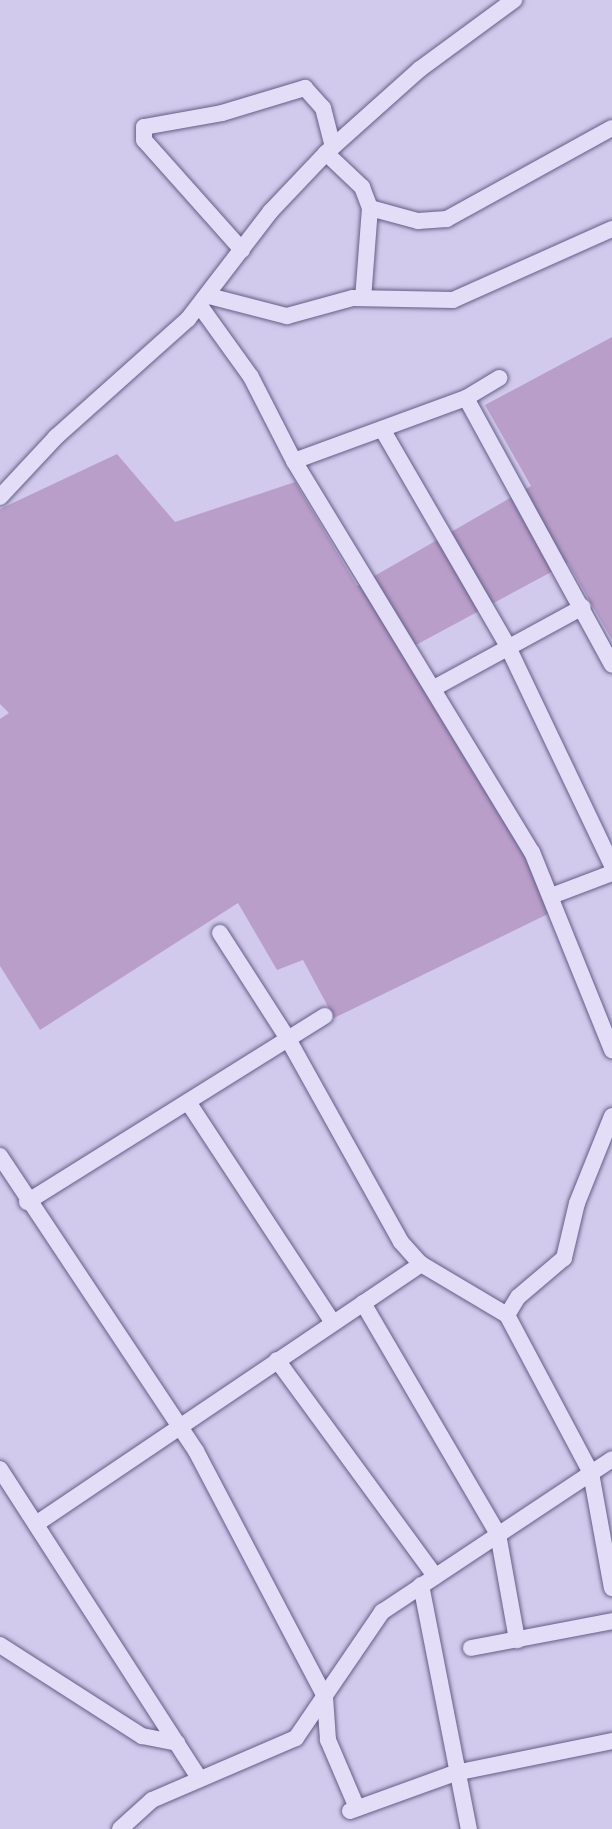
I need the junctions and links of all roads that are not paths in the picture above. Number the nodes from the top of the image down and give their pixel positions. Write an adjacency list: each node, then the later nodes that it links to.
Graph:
1 (513, 0): 3 (street)
2 (612, 128): 4 (street)
3 (329, 150): 4 (street); 6 (street); 6 (street)
4 (370, 208): 7 (street)
5 (612, 229): 7 (street)
6 (242, 250): 8 (street)
7 (363, 298): 8 (street)
8 (205, 301): 12 (street); 13 (street)
9 (499, 378): 10 (street)
10 (466, 398): 11 (street); 14 (street)
11 (382, 429): 12 (street); 15 (street)
12 (294, 461): 17 (street)
13 (0, 497)
14 (583, 607): 15 (street); 16 (street)
15 (507, 645): 17 (street); 18 (street)
16 (612, 665)
17 (436, 687): 20 (street)
18 (612, 865)
19 (612, 873): 20 (street)
20 (554, 895): 24 (street)
21 (220, 933): 23 (street)
22 (325, 1016): 23 (street)
23 (288, 1039): 25 (street); 29 (street)
24 (612, 1050)
25 (188, 1102): 28 (street); 32 (street)
26 (612, 1116): 31 (street)
27 (0, 1156): 28 (street)
28 (27, 1202): 34 (street)
29 (421, 1264): 30 (street); 31 (street)
30 (363, 1303): 32 (street); 39 (street)
31 (507, 1315): 37 (street)
32 (333, 1323): 33 (street)
33 (277, 1360): 34 (street); 40 (street)
34 (181, 1424): 38 (street); 46 (street)
35 (612, 1459): 37 (street)
36 (0, 1469): 38 (street)
37 (591, 1473): 39 (street); 41 (street)
38 (36, 1524): 48 (street)
39 (498, 1534): 40 (street); 43 (street)
40 (428, 1580): 46 (street); 49 (street)
41 (612, 1588)
42 (612, 1621): 43 (street)
43 (517, 1640): 45 (street)
44 (0, 1645): 48 (street)
45 (471, 1648)
46 (326, 1697): 49 (street); 50 (street)
47 (612, 1741): 49 (street)
48 (177, 1743): 50 (street)
49 (455, 1773): 52 (street)
50 (199, 1778): 51 (street)
51 (120, 1829)
52 (469, 1829)

